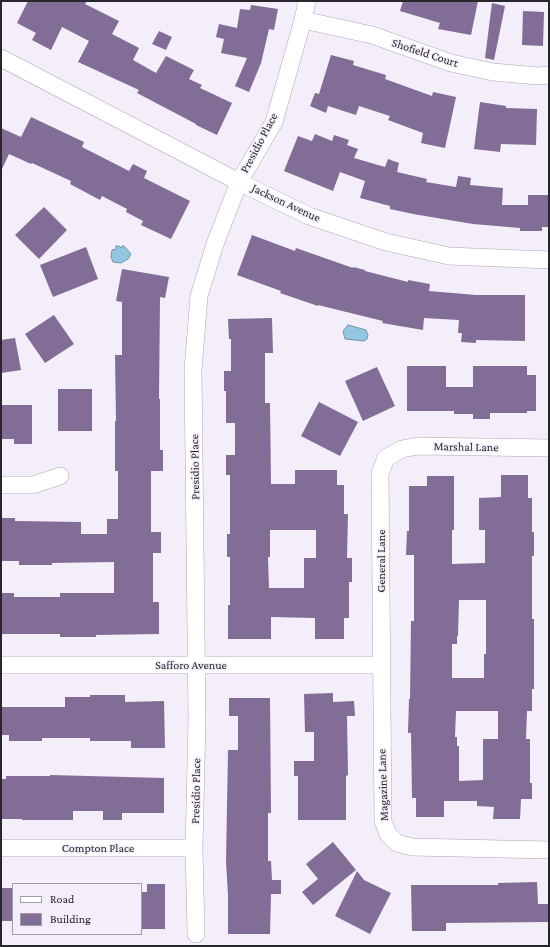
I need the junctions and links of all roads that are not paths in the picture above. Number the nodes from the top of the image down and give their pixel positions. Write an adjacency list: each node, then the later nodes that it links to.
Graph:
1 (307, 1): 2 (street, Presidio Place)
2 (303, 20): 4 (street, Shofield Court); 5 (street, Presidio Place)
3 (1, 58): 5 (street, Jackson Avenue)
4 (549, 75)
5 (239, 182): 6 (street, Jackson Avenue); 12 (street, Presidio Place)
6 (549, 260)
7 (549, 448): 8 (street, Marshal Lane)
8 (386, 458): 13 (street, General Lane)
9 (60, 476): 10 (street)
10 (1, 485)
11 (1, 666): 12 (street, Safforo Avenue)
12 (197, 666): 13 (street, Safforo Avenue); 15 (street, Presidio Place)
13 (381, 666): 16 (street, Magazine Lane)
14 (1, 848): 15 (street, Compton Place)
15 (194, 848): 17 (street, Presidio Place)
16 (549, 850)
17 (196, 934)

